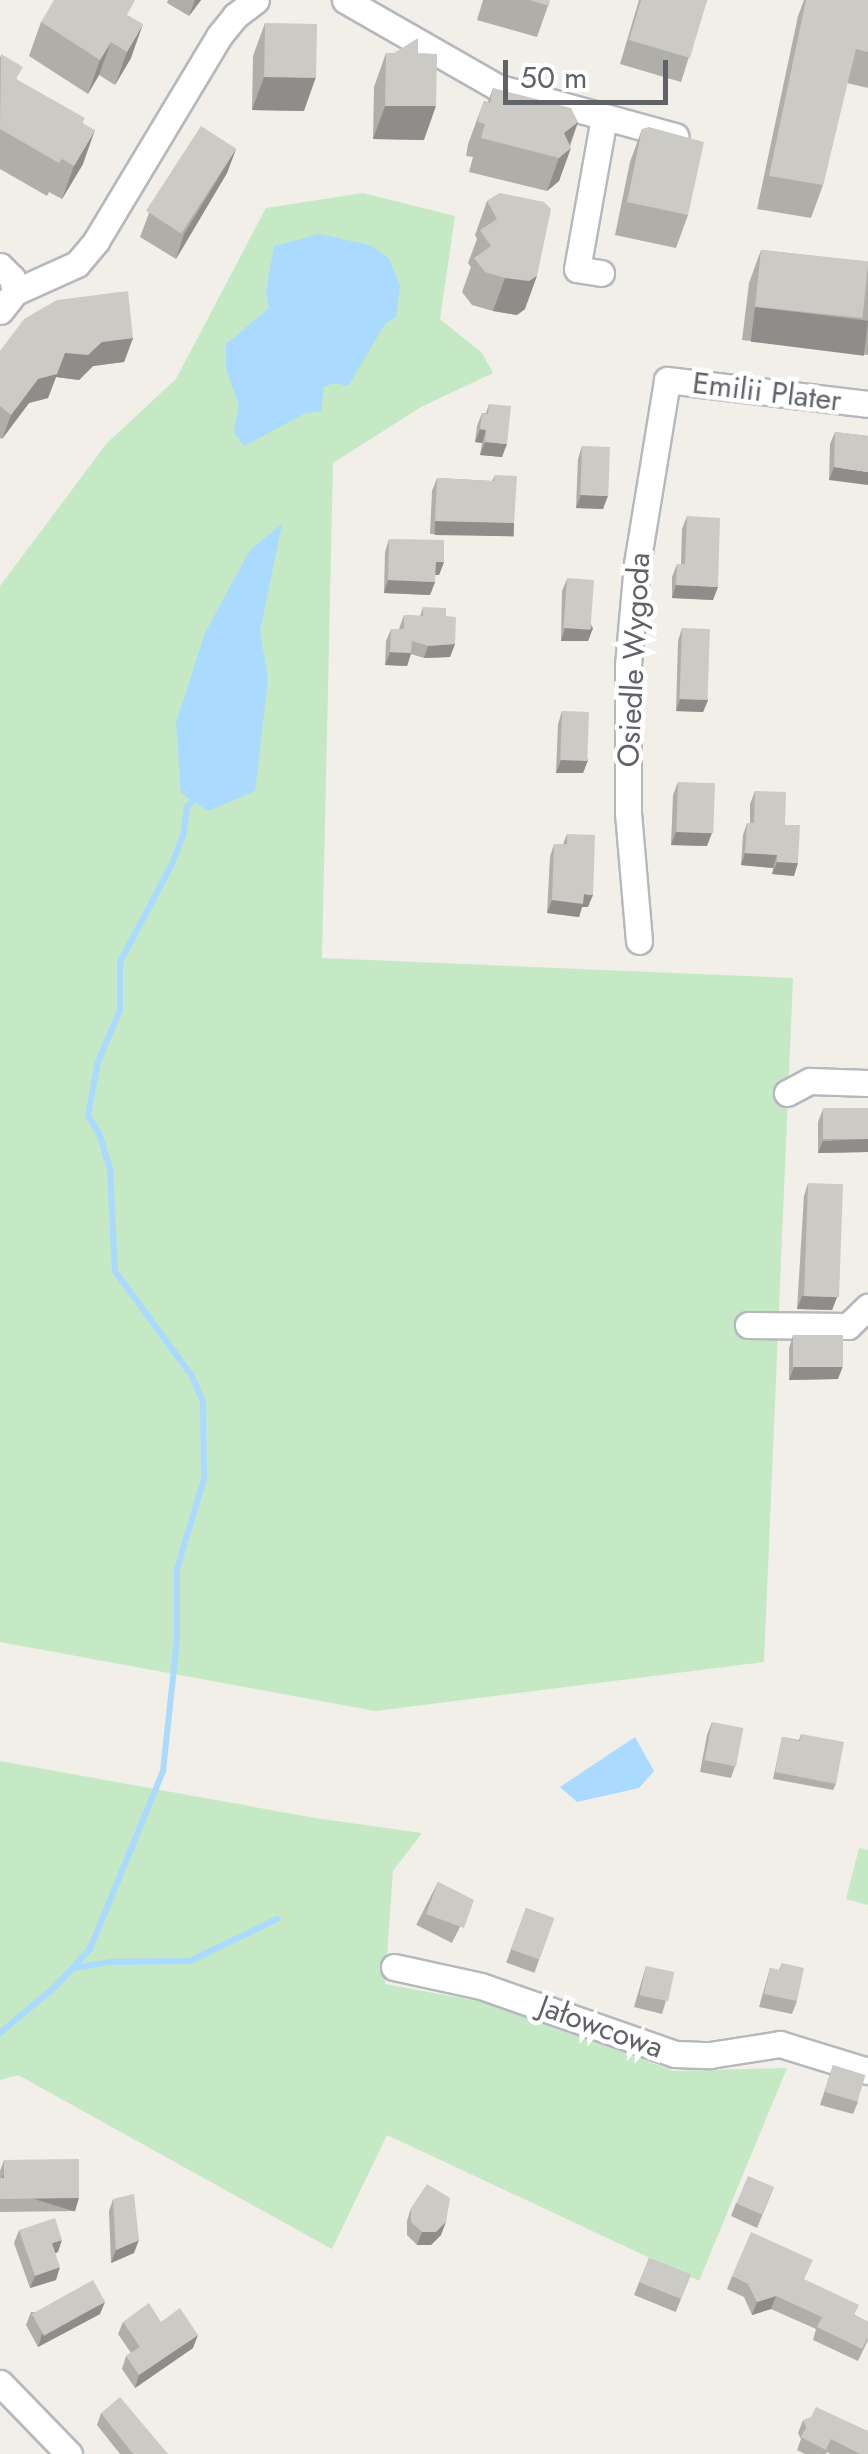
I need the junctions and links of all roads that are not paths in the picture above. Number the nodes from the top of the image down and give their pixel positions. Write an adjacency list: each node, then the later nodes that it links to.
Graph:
1 (256, 0): 7 (street)
2 (345, 0): 3 (street)
3 (604, 118): 4 (street); 6 (street)
4 (687, 140)
5 (0, 266): 7 (street)
6 (601, 273)
7 (7, 302)
8 (667, 380): 9 (street, Emilii Plater); 10 (street, Osiedle Wygoda)
9 (868, 404)
10 (639, 941)
11 (868, 1083): 12 (street)
12 (787, 1094)
13 (868, 1307): 14 (street)
14 (748, 1325)
15 (394, 1967): 16 (street, Jałowcowa)
16 (868, 2071)
17 (0, 2383): 18 (street)
18 (69, 2454)

